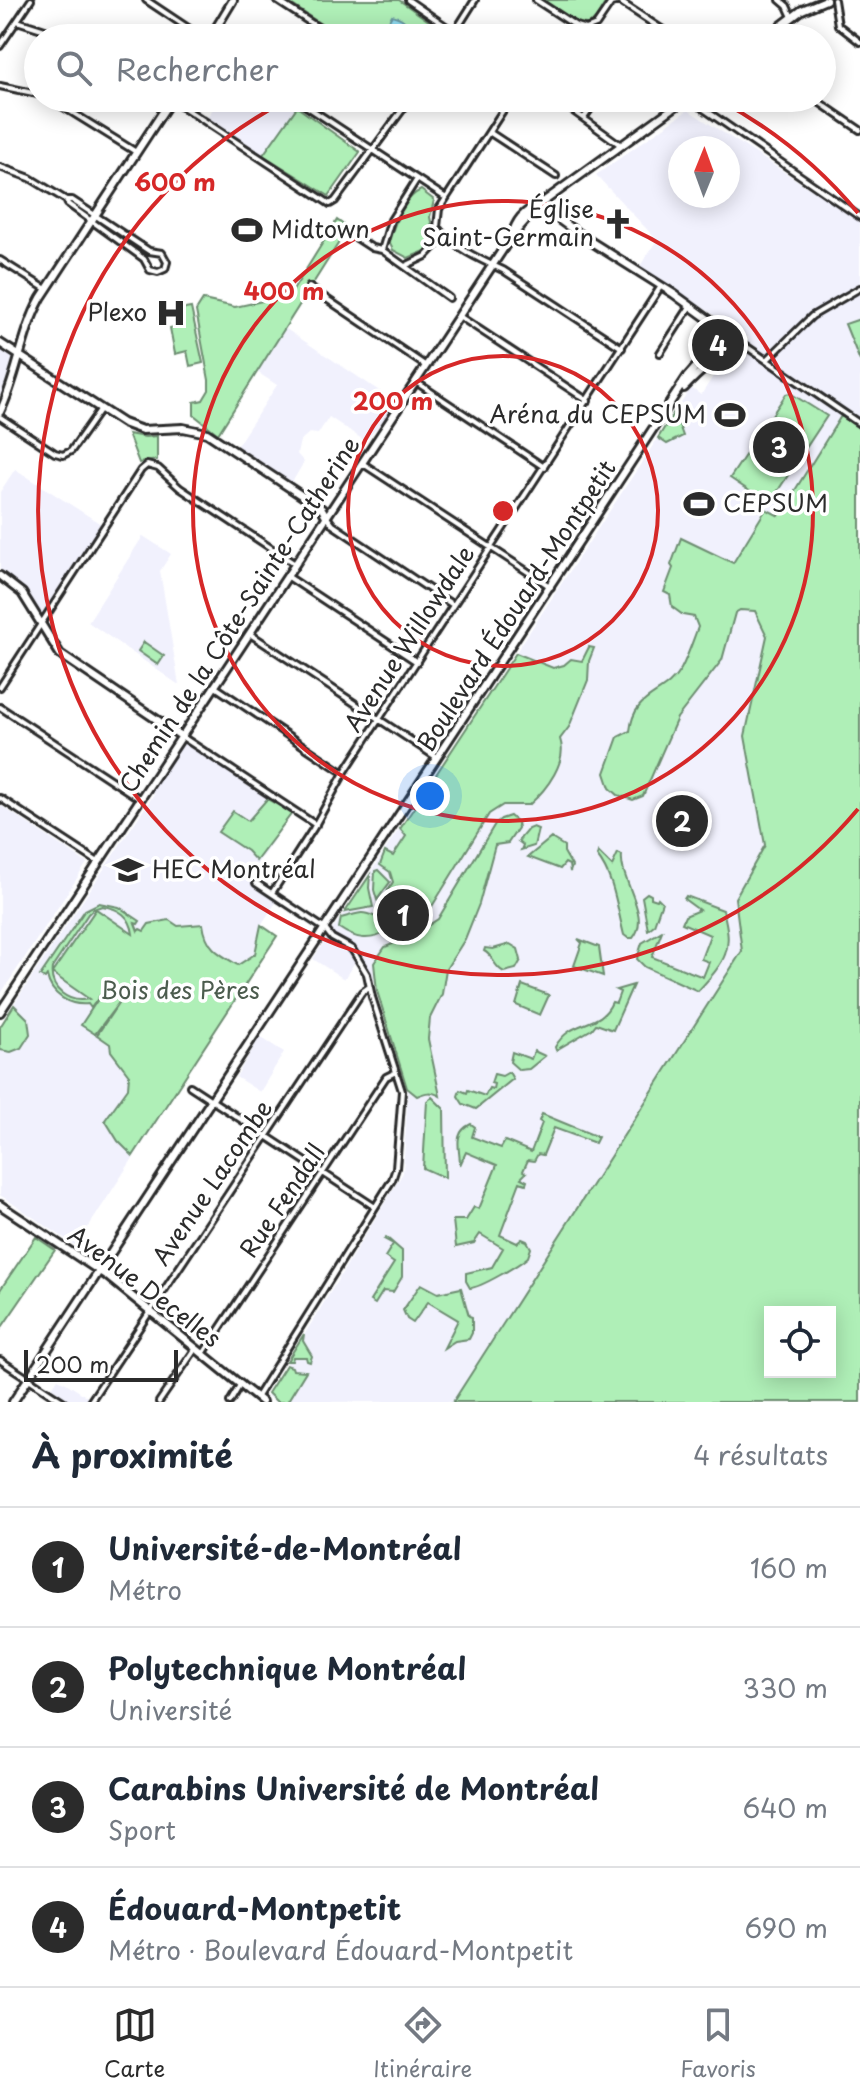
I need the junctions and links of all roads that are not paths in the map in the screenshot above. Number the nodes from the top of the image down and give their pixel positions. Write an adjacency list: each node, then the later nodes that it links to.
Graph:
1 (31, 0): 12 (street)
2 (146, 0): 14 (street)
3 (233, 0): 15 (street)
4 (276, 0): 16 (street)
5 (408, 0): 17 (street)
6 (475, 0): 18 (street)
7 (536, 0): 19 (street)
8 (780, 0): 11 (street)
9 (826, 0): 11 (street)
10 (834, 0): 23 (street)
11 (792, 17): 22 (street)
12 (17, 21): 13 (street); 24 (street)
13 (26, 24)
14 (182, 24)
15 (218, 24)
16 (313, 24)
17 (442, 24)
18 (459, 24)
19 (573, 24)
20 (595, 24): 21 (street)
21 (654, 24)
22 (783, 24)
23 (860, 42)
24 (0, 46)
25 (0, 86): 26 (street)
26 (24, 91)
27 (72, 112): 43 (street)
28 (162, 112): 43 (street)
29 (191, 112): 42 (street)
30 (315, 112): 42 (street)
31 (400, 112): 42 (street)
32 (502, 112): 40 (street)
33 (588, 112): 38 (street)
34 (668, 112): 41 (street, Chemin de la Côte-Sainte-Catherine)
35 (707, 112): 49 (street)
36 (834, 112): 39 (street)
37 (578, 113): 38 (street)
38 (584, 118): 41 (street)
39 (860, 130)
40 (489, 132): 45 (street); 47 (street)
41 (622, 146): 48 (street, Chemin de la Côte-Sainte-Catherine)
42 (372, 150): 46 (street)
43 (136, 152): 50 (street)
44 (0, 167): 50 (street)
45 (556, 176)
46 (417, 179): 47 (street); 53 (street)
47 (446, 198): 52 (street)
48 (539, 205): 56 (street, Chemin de la Côte-Sainte-Catherine); 58 (street)
49 (860, 217)
50 (93, 218): 50 (street); 60 (street)
51 (349, 233): 53 (street)
52 (445, 236): 55 (street); 56 (street)
53 (382, 250): 55 (street)
54 (0, 261): 60 (street)
55 (405, 266): 61 (street)
56 (492, 266): 63 (street, Chemin de la Côte-Sainte-Catherine); 66 (street)
57 (309, 287): 70 (street)
58 (660, 288): 62 (street); 66 (street, Avenue Willowdale)
59 (860, 288): 69 (street)
60 (46, 289): 68 (street)
61 (449, 298)
62 (689, 308): 64 (street); 67 (street)
63 (459, 316): 70 (street, Chemin de la Côte-Sainte-Catherine); 72 (street)
64 (737, 340): 69 (street); 83 (street, Boulevard Édouard-Montpetit)
65 (0, 343): 68 (street)
66 (622, 348): 72 (street, Avenue Willowdale)
67 (660, 353)
68 (19, 357): 73 (street); 74 (street)
69 (767, 360): 75 (street)
70 (427, 366): 71 (street, Chemin de la Côte-Sainte-Catherine)
71 (416, 382): 76 (street, Chemin de la Côte-Sainte-Catherine); 77 (street)
72 (588, 401): 77 (street, Avenue Willowdale)
73 (100, 410): 74 (street); 78 (street)
74 (0, 414)
75 (860, 424)
76 (362, 463): 78 (street, Chemin de la Côte-Sainte-Catherine); 79 (street)
77 (544, 467): 79 (street, Avenue Willowdale)
78 (326, 516): 80 (street, Chemin de la Côte-Sainte-Catherine); 84 (street)
79 (491, 548): 83 (street); 84 (street, Avenue Willowdale)
80 (295, 564): 82 (street, Chemin de la Côte-Sainte-Catherine); 85 (street)
81 (0, 576): 85 (street)
82 (287, 576): 86 (street, Chemin de la Côte-Sainte-Catherine); 87 (street)
83 (551, 588): 93 (street, Boulevard Édouard-Montpetit)
84 (453, 605): 87 (street, Avenue Willowdale)
85 (41, 623): 89 (street); 92 (street)
86 (249, 633): 88 (street, Chemin de la Côte-Sainte-Catherine); 91 (street)
87 (417, 662): 91 (street, Avenue Willowdale)
88 (214, 686): 92 (street, Chemin de la Côte-Sainte-Catherine); 94 (street)
89 (0, 687)
90 (0, 707): 96 (street)
91 (379, 720): 93 (street); 94 (street, Avenue Willowdale)
92 (181, 736): 96 (street, Chemin de la Côte-Sainte-Catherine); 97 (street)
93 (438, 758): 101 (street, Boulevard Édouard-Montpetit)
94 (344, 773): 97 (street, Avenue Willowdale)
95 (0, 798): 98 (street)
96 (140, 799): 98 (street, Chemin de la Côte-Sainte-Catherine)
97 (316, 825): 100 (street, Avenue Willowdale)
98 (98, 862): 103 (street, Chemin de la Côte-Sainte-Catherine)
99 (256, 883): 100 (street)
100 (272, 893): 101 (street)
101 (325, 929): 102 (street); 106 (street, Boulevard Édouard-Montpetit)
102 (369, 987): 104 (street); 107 (street, Avenue Lacombe)
103 (0, 1012)
104 (396, 1072): 108 (street, Rue Fendall); 110 (street)
105 (190, 1086): 106 (street)
106 (212, 1100): 107 (street); 111 (street, Boulevard Édouard-Montpetit)
107 (266, 1136): 108 (street); 112 (street, Avenue Lacombe)
108 (323, 1174): 110 (street); 114 (street, Rue Fendall)
109 (0, 1205): 111 (street, Avenue Decelles)
110 (375, 1207): 118 (street)
111 (100, 1270): 112 (street, Avenue Decelles); 116 (street, Boulevard Édouard-Montpetit)
112 (150, 1310): 113 (street, Avenue Decelles); 121 (street, Avenue Lacombe)
113 (196, 1348): 114 (street, Avenue Decelles); 122 (street)
114 (203, 1354): 117 (street, Avenue Decelles)
115 (0, 1360): 116 (street)
116 (28, 1379): 119 (street, Boulevard Édouard-Montpetit); 120 (street)
117 (240, 1385): 118 (street, Avenue Decelles); 123 (street)
118 (259, 1400)
119 (13, 1402)
120 (64, 1402)
121 (90, 1402)
122 (159, 1402)
123 (230, 1402)

